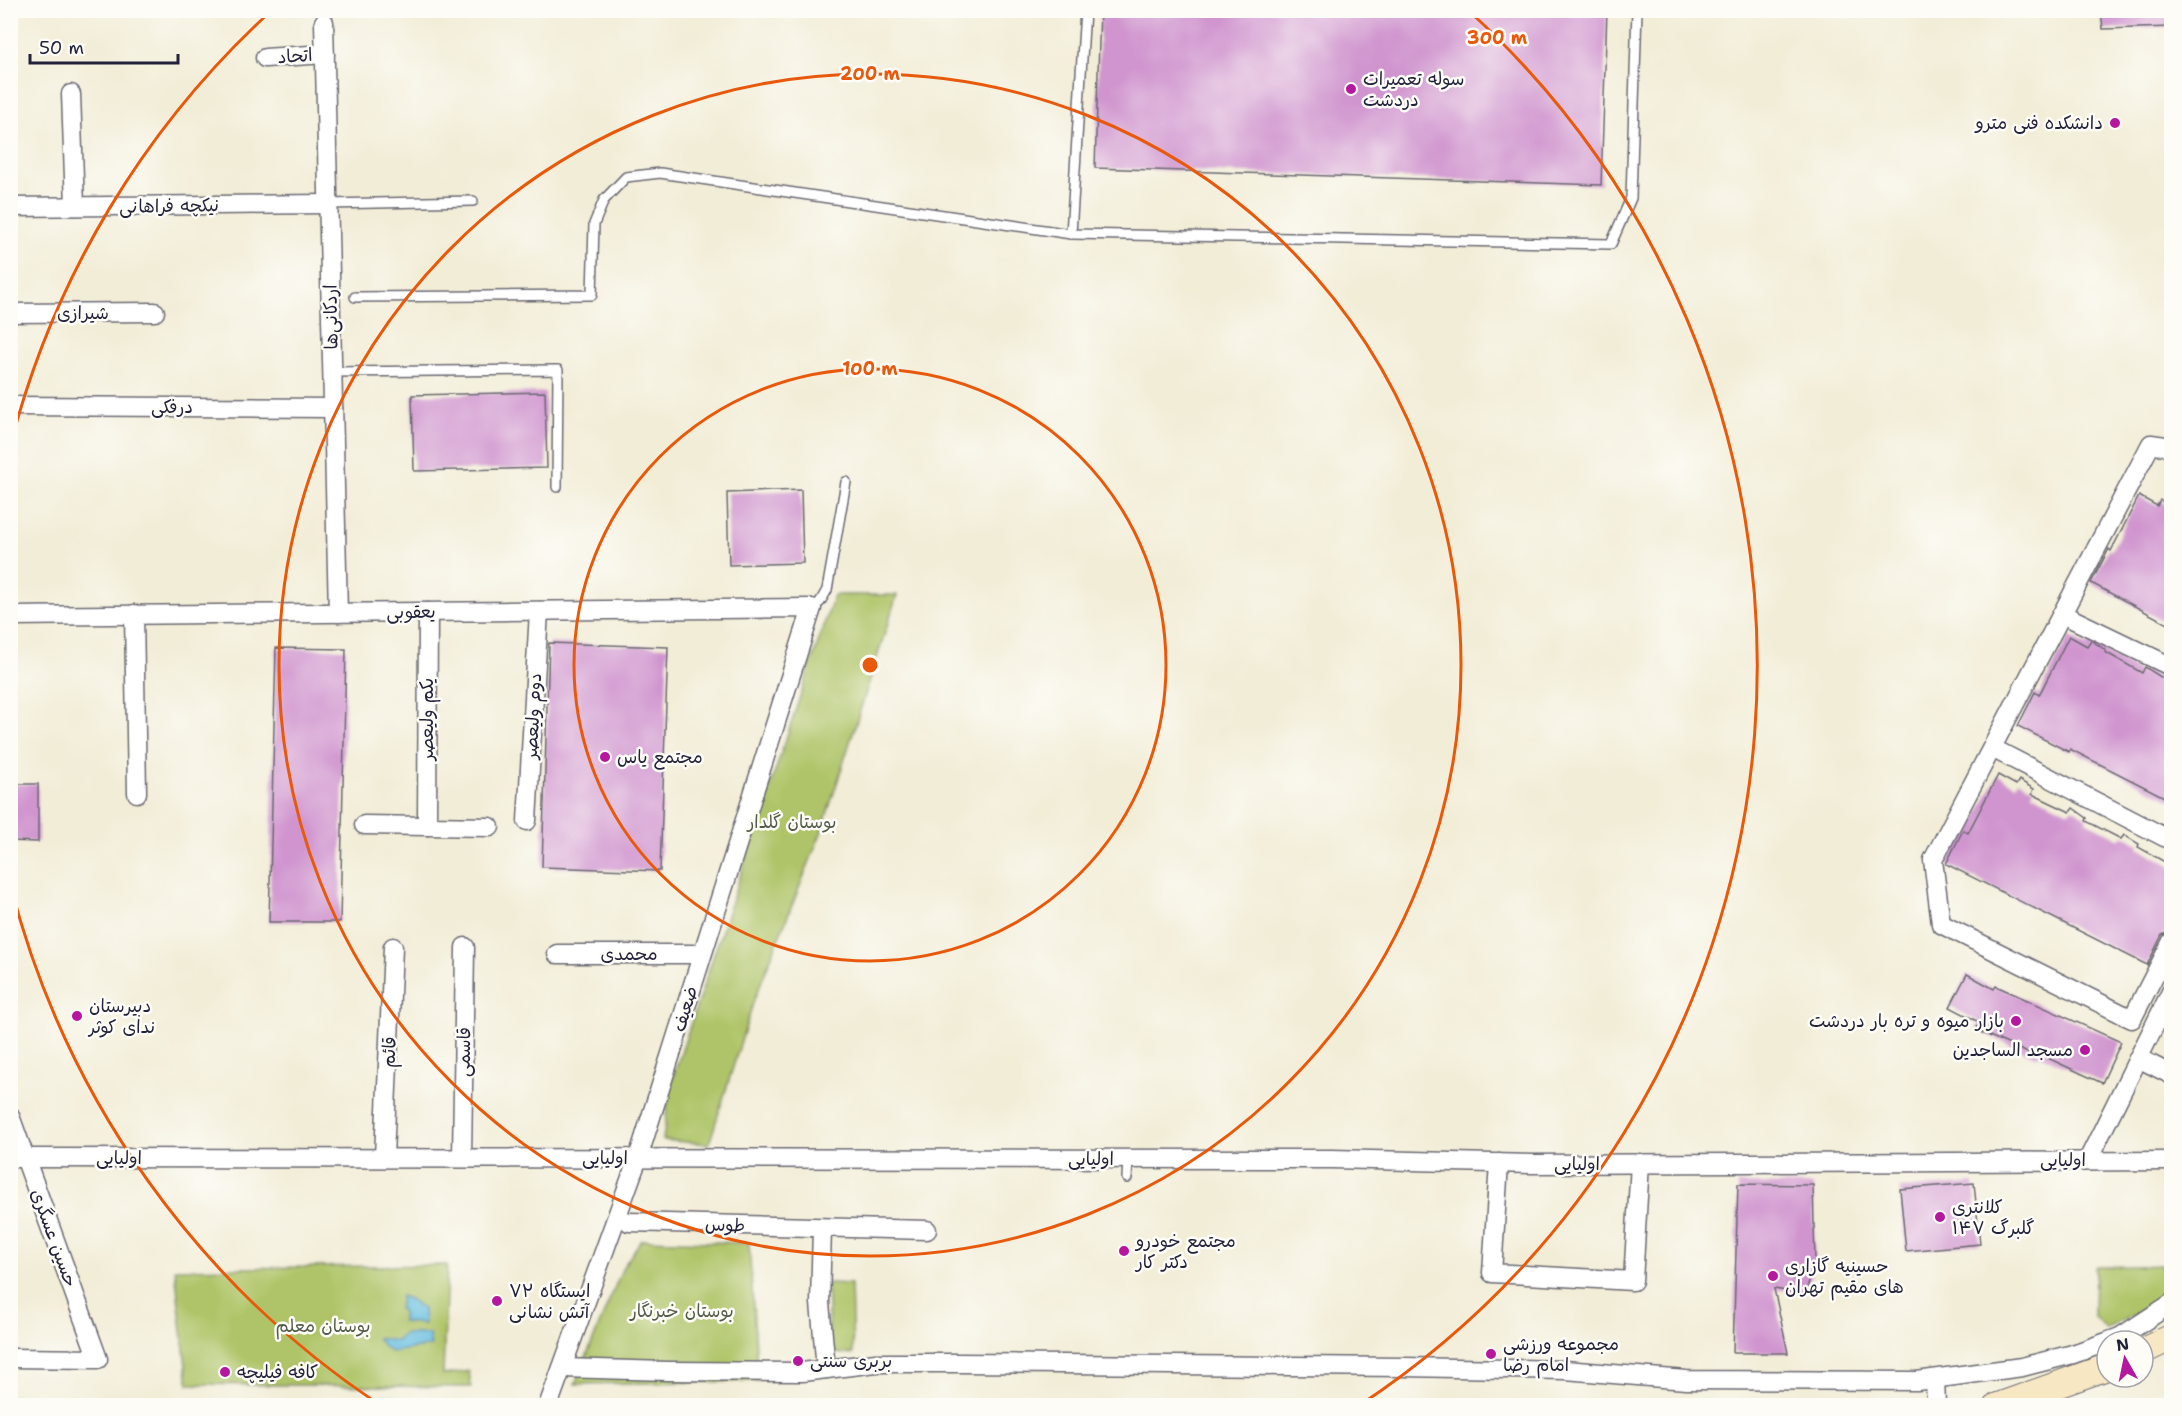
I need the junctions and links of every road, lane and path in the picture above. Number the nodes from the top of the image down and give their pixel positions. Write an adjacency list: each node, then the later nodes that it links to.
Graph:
1 (1085, 10): 11 (lane)
2 (1637, 10): 11 (lane)
3 (324, 22): 4 (street, اردکانی‌ها)
4 (324, 54): 5 (street, اتحاد); 8 (street, اردکانی‌ها)
5 (265, 58)
6 (71, 94): 9 (street)
7 (473, 201): 8 (lane)
8 (328, 204): 9 (street, نیکچه فراهانی); 15 (street, اردکانی‌ها)
9 (75, 206): 10 (street, نیکچه فراهانی)
10 (10, 207)
11 (1071, 234): 12 (lane)
12 (355, 297)
13 (155, 312): 14 (street, شیرازی)
14 (10, 313)
15 (332, 372): 17 (street, اردکانی‌ها); 20 (lane)
16 (10, 406): 17 (street, درفکی)
17 (333, 408): 24 (street, اردکانی‌ها)
18 (2172, 447): 26 (street)
19 (846, 482): 21 (lane)
20 (557, 487)
21 (812, 608): 22 (street, یعقوبی); 40 (street, ضعیف)
22 (539, 611): 23 (street, یعقوبی); 31 (street, دوم ولیعصر)
23 (428, 612): 24 (street, یعقوبی); 33 (street, یکم ولیعصر)
24 (338, 613): 25 (street, یعقوبی)
25 (134, 614): 27 (street, یعقوبی); 30 (street)
26 (2062, 614): 28 (street); 29 (street)
27 (10, 616)
28 (2172, 667)
29 (1992, 748): 35 (street); 36 (street)
30 (137, 793)
31 (527, 821)
32 (364, 825): 33 (street)
33 (427, 826): 34 (street)
34 (490, 827)
35 (2172, 841)
36 (2172, 941)
37 (393, 947): 45 (street, قائم)
38 (465, 947): 47 (street, قاسمی)
39 (556, 954): 40 (street, محمدی)
40 (702, 954): 48 (street, ضعیف)
41 (2172, 990): 42 (street)
42 (2138, 1058): 43 (street); 50 (street)
43 (2172, 1075)
44 (10, 1116): 46 (street, حسین عسگری)
45 (384, 1157): 46 (street, اولیایی); 47 (street, اولیایی)
46 (18, 1158): 63 (street, حسین عسگری)
47 (462, 1158): 48 (street, اولیایی)
48 (638, 1158): 49 (street, اولیایی); 64 (street, ضعیف)
49 (1128, 1159): 52 (street, اولیایی); 54 (lane)
50 (2088, 1160): 51 (street, اولیایی); 53 (street, اولیایی)
51 (2172, 1161)
52 (1499, 1163): 53 (street, اولیایی); 53 (street)
53 (1640, 1163)
54 (1127, 1178)
55 (629, 1222): 56 (street, طوس)
56 (822, 1228): 57 (street, طوس); 65 (street)
57 (927, 1230)
58 (2172, 1303): 59 (street)
59 (2132, 1329)
60 (2172, 1337): 61 (main road)
61 (2155, 1345)
62 (2095, 1346): 67 (street)
63 (10, 1358)
64 (562, 1368): 65 (street); 68 (street, ضعیف)
65 (826, 1369): 67 (street)
66 (2095, 1371): 70 (main road)
67 (1935, 1378): 69 (street)
68 (548, 1406)
69 (1936, 1406)
70 (1998, 1406)
71 (2007, 1406): 72 (main road)
72 (2044, 1406)

